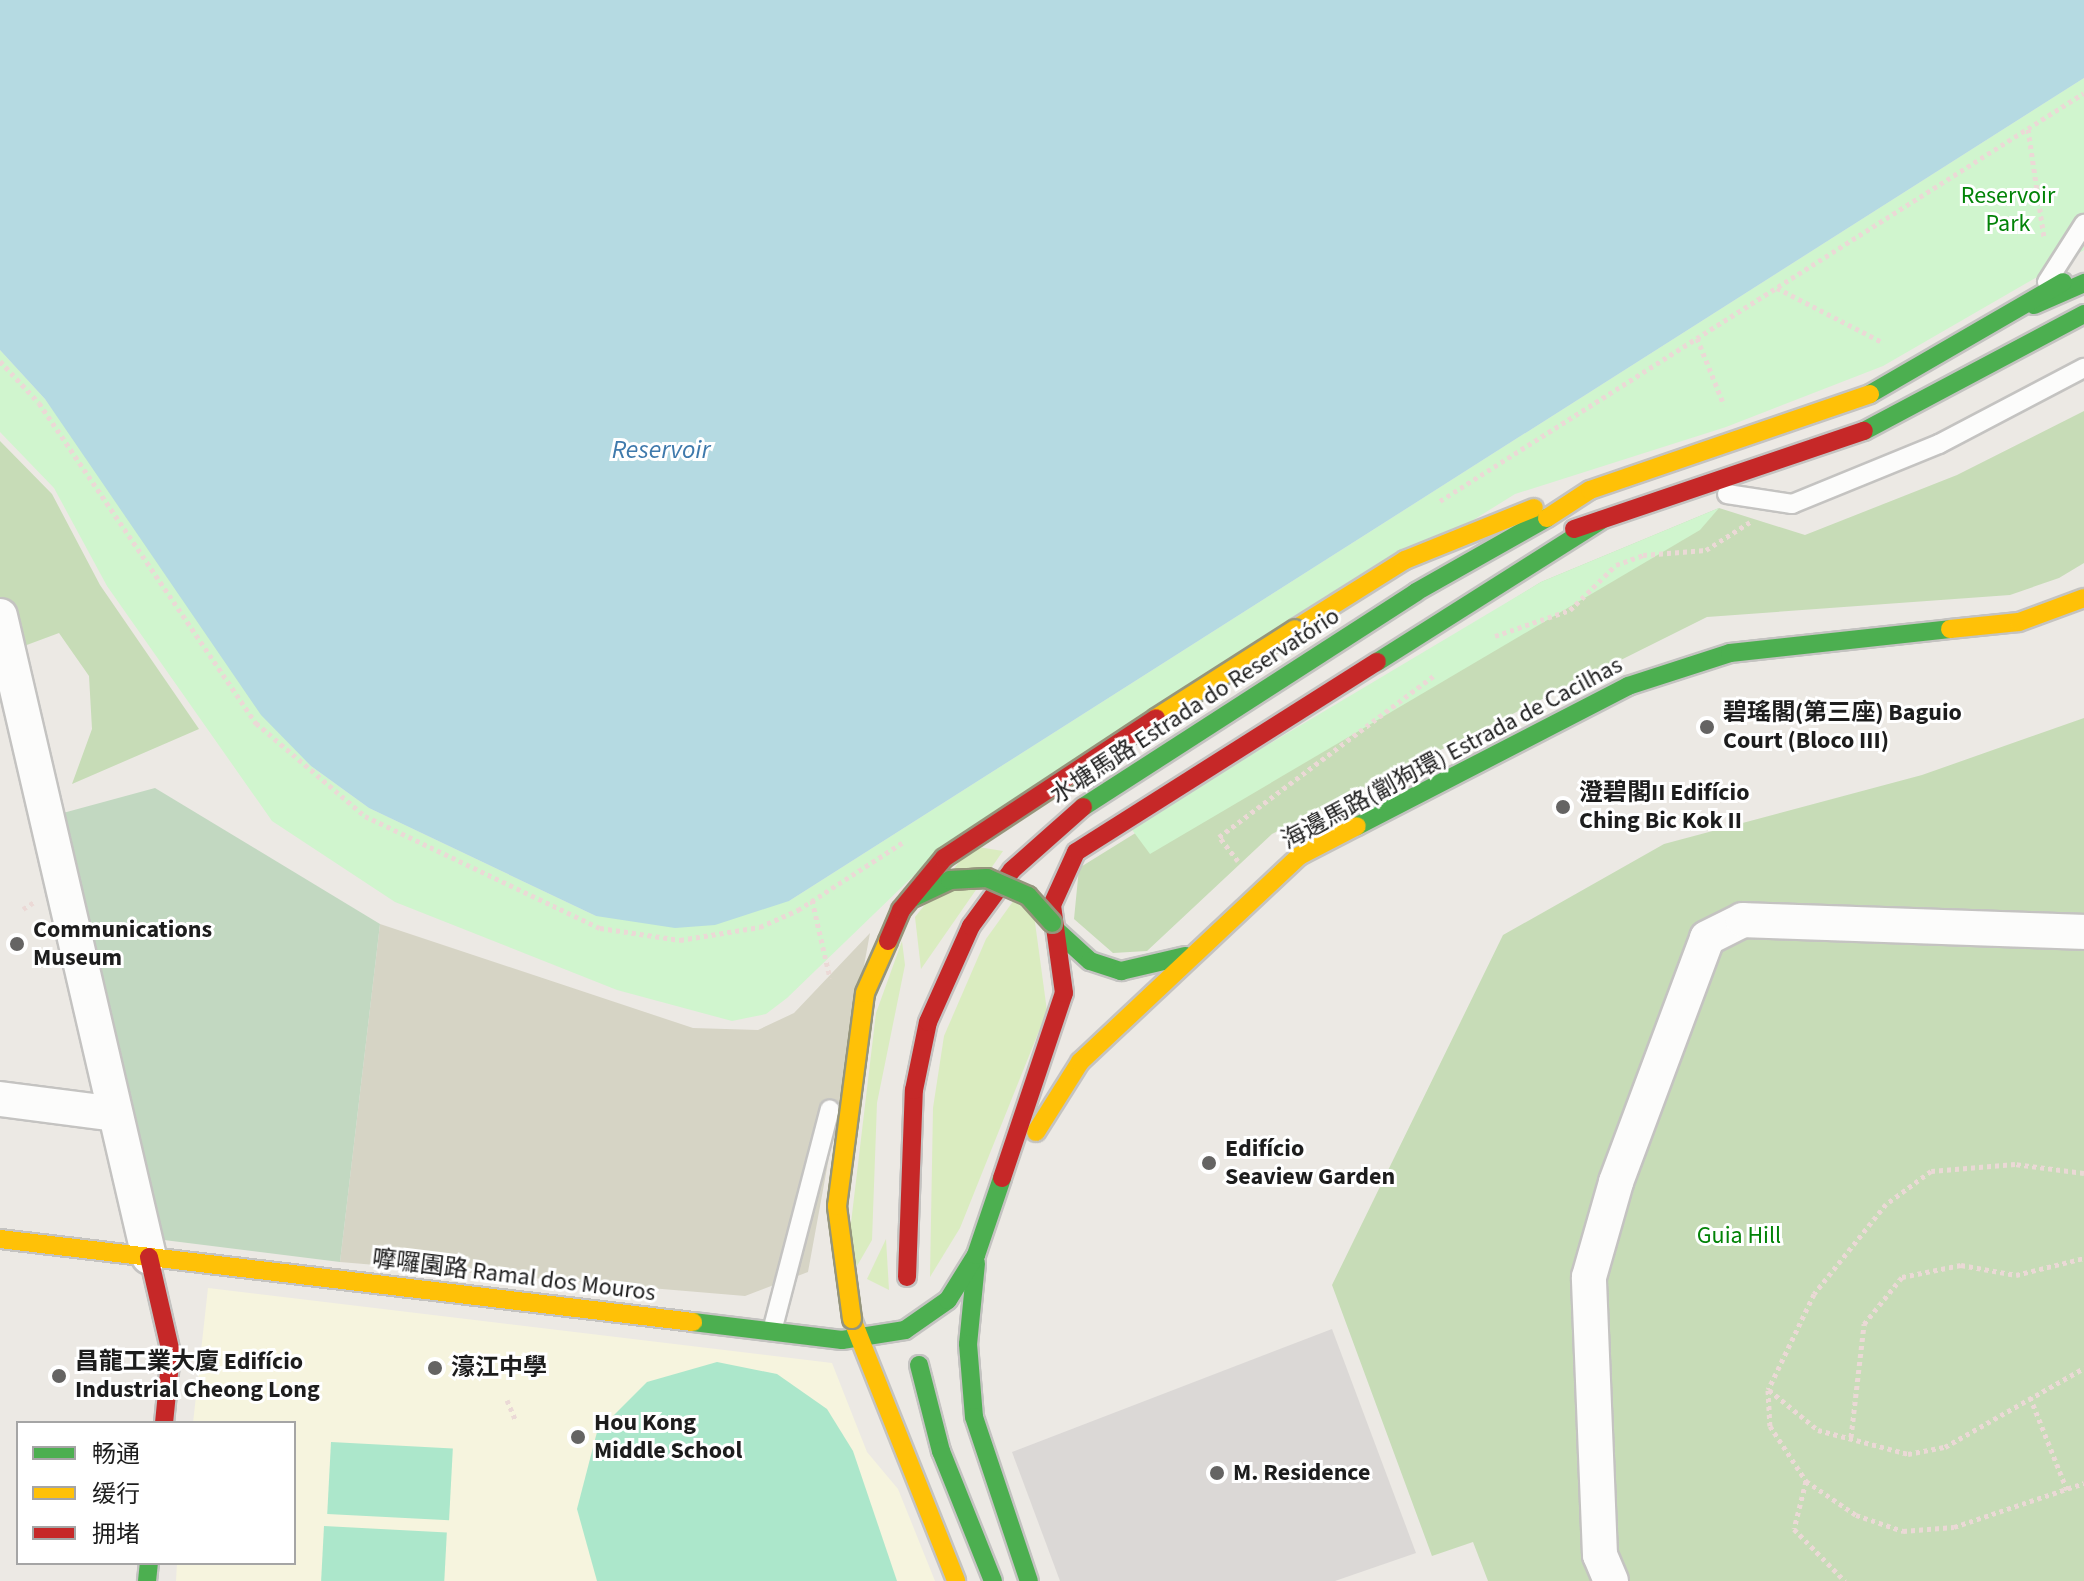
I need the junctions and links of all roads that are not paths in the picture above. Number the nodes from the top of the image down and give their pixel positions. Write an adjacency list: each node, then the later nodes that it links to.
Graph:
1 (2084, 224): 4 (lane)
2 (2084, 265): 4 (main road, 水塘馬路 Estrada do Reservatório)
3 (2084, 283): 4 (main road)
4 (2034, 305): 8 (main road, 水塘馬路 Estrada do Reservatório)
5 (2084, 314): 7 (main road, 水塘馬路 Estrada do Reservatório)
6 (2084, 368): 7 (lane)
7 (1701, 489): 9 (main road, 水塘馬路 Estrada do Reservatório)
8 (1590, 490): 10 (main road, 水塘馬路 Estrada do Reservatório); 13 (main road, bridge)
9 (1600, 521): 10 (main road, 水塘馬路 Estrada do Reservatório); 14 (main road)
10 (1499, 550): 24 (main road, 水塘馬路 Estrada do Reservatório)
11 (2084, 598): 16 (main road, 海邊馬路(劏狗環) Estrada de Cacilhas)
12 (0, 616): 19 (street)
13 (901, 910): 14 (main road, bridge); 26 (main road, bridge)
14 (1054, 927): 16 (main road); 20 (main road)
15 (2084, 932): 32 (street)
16 (1197, 947): 20 (main road, 海邊馬路(劏狗環) Estrada de Cacilhas)
17 (0, 1099): 19 (street)
18 (830, 1109): 25 (lane)
19 (115, 1114): 23 (street)
20 (991, 1207): 22 (main road)
21 (0, 1239): 23 (main road, 嚤囉園路 Ramal dos Mouros)
22 (980, 1245): 26 (main road, 嚤囉園路 Ramal dos Mouros); 31 (main road)
23 (149, 1257): 25 (main road, 嚤囉園路 Ramal dos Mouros); 28 (main road)
24 (907, 1277)
25 (772, 1331): 26 (main road, 嚤囉園路 Ramal dos Mouros)
26 (860, 1340): 29 (main road)
27 (919, 1365): 30 (main road)
28 (164, 1421)
29 (956, 1581)
30 (993, 1581)
31 (1029, 1581)
32 (1611, 1581)

